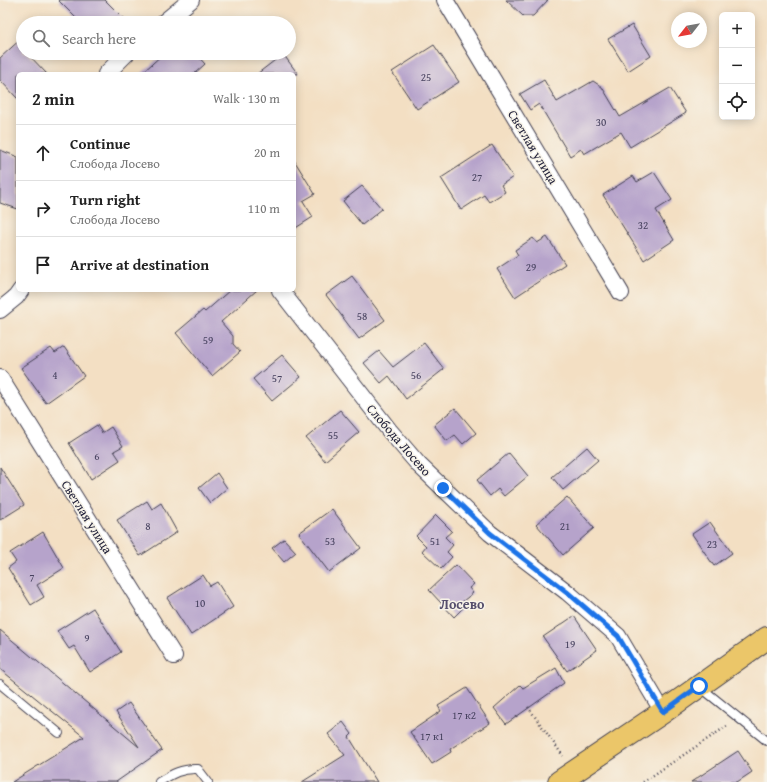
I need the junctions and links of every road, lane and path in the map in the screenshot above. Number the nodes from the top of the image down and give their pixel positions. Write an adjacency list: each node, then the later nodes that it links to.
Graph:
1 (191, 0): 3 (street)
2 (445, 0): 8 (street, Светлая улица)
3 (172, 16)
4 (120, 60): 5 (street)
5 (108, 72)
6 (20, 292): 9 (street)
7 (282, 292): 16 (street, Слобода Лосево)
8 (621, 293)
9 (0, 310)
10 (0, 378): 12 (street, Светлая улица)
11 (767, 638): 14 (main road)
12 (174, 656)
13 (0, 684): 18 (lane)
14 (699, 686): 16 (main road); 17 (lane)
15 (528, 707): 20 (path)
16 (663, 712): 20 (main road)
17 (739, 718): 19 (lane); 23 (path)
18 (59, 733)
19 (767, 741)
20 (567, 777)
21 (159, 782): 22 (lane)
22 (208, 782)
23 (643, 782)

